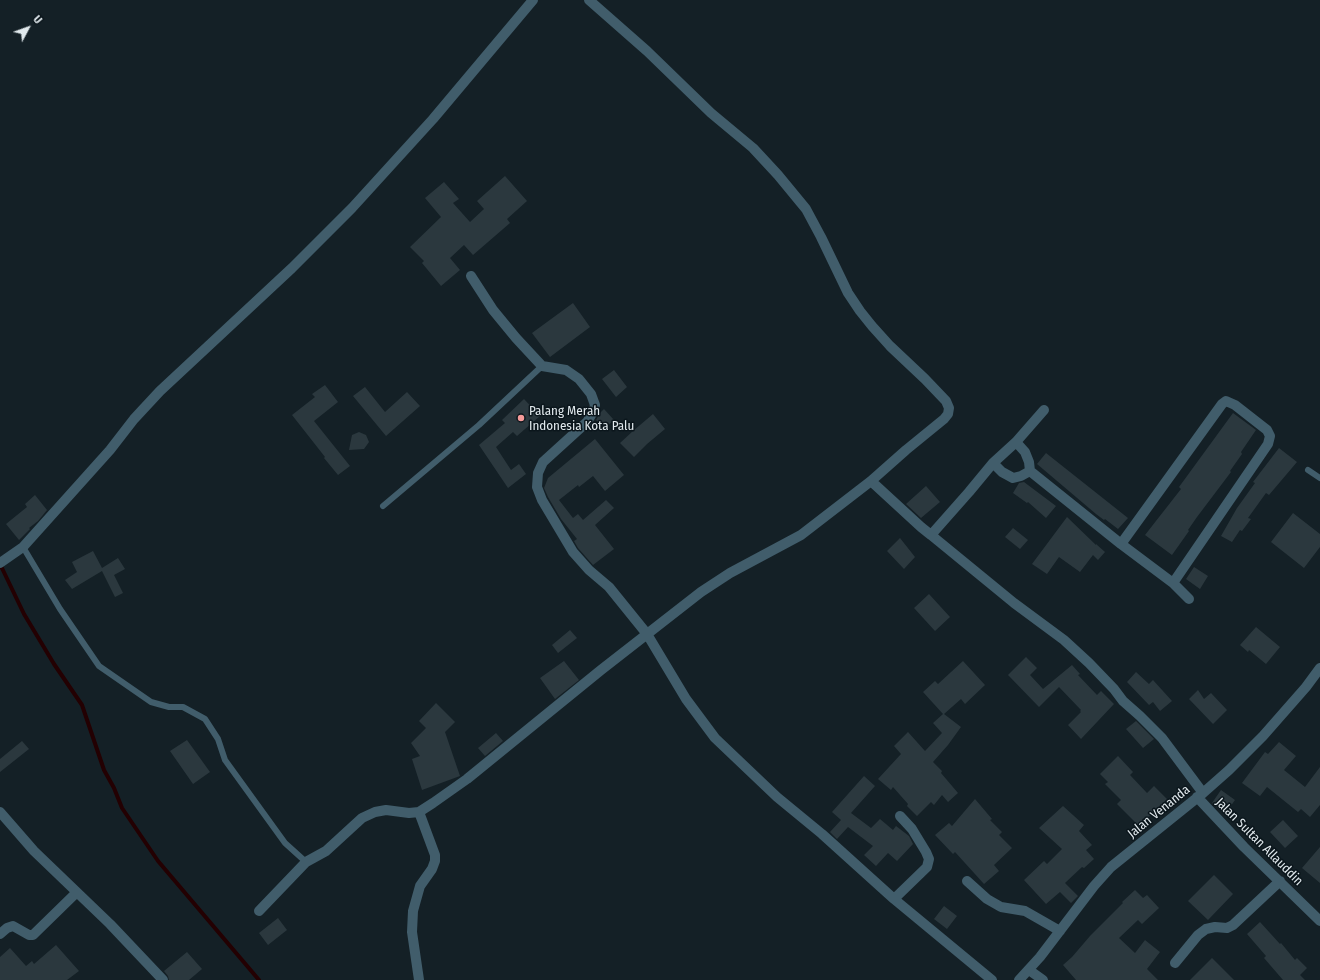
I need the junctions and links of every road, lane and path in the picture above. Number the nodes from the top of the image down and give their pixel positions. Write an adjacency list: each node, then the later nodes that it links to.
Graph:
1 (533, 0): 15 (street)
2 (589, 0): 11 (street)
3 (471, 276): 4 (street)
4 (542, 366): 12 (lane); 19 (street)
5 (1044, 410): 6 (street)
6 (1016, 442): 7 (street); 9 (street)
7 (993, 463): 9 (street); 13 (street)
8 (1308, 470): 10 (lane)
9 (1030, 471): 14 (street)
10 (1320, 478)
11 (871, 481): 13 (street, Jalan Sultan Allauddin); 19 (street)
12 (383, 506)
13 (931, 535): 21 (street, Jalan Sultan Allauddin)
14 (1121, 544): 17 (street); 17 (street)
15 (24, 547): 16 (street); 25 (lane)
16 (3, 561)
17 (1173, 583): 18 (street)
18 (1189, 599)
19 (647, 634): 23 (street); 29 (street)
20 (1320, 668): 21 (street, Jalan Venanda)
21 (1200, 795): 27 (street, Jalan Sultan Allauddin); 32 (street, Jalan Venanda)
22 (0, 812): 28 (street)
23 (419, 812): 25 (street); 37 (street)
24 (900, 816): 29 (street)
25 (306, 862): 30 (street)
26 (967, 881): 32 (street)
27 (1280, 881): 31 (street, Jalan Sultan Allauddin); 34 (street)
28 (76, 893): 33 (street); 36 (street)
29 (894, 899): 38 (street)
30 (259, 911)
31 (1320, 921)
32 (1060, 931): 35 (street, Jalan Venanda)
33 (0, 934)
34 (1175, 963)
35 (1029, 970): 39 (street, Jalan Venanda); 40 (street)
36 (163, 980)
37 (419, 980)
38 (992, 980)
39 (1019, 980)
40 (1043, 980)

